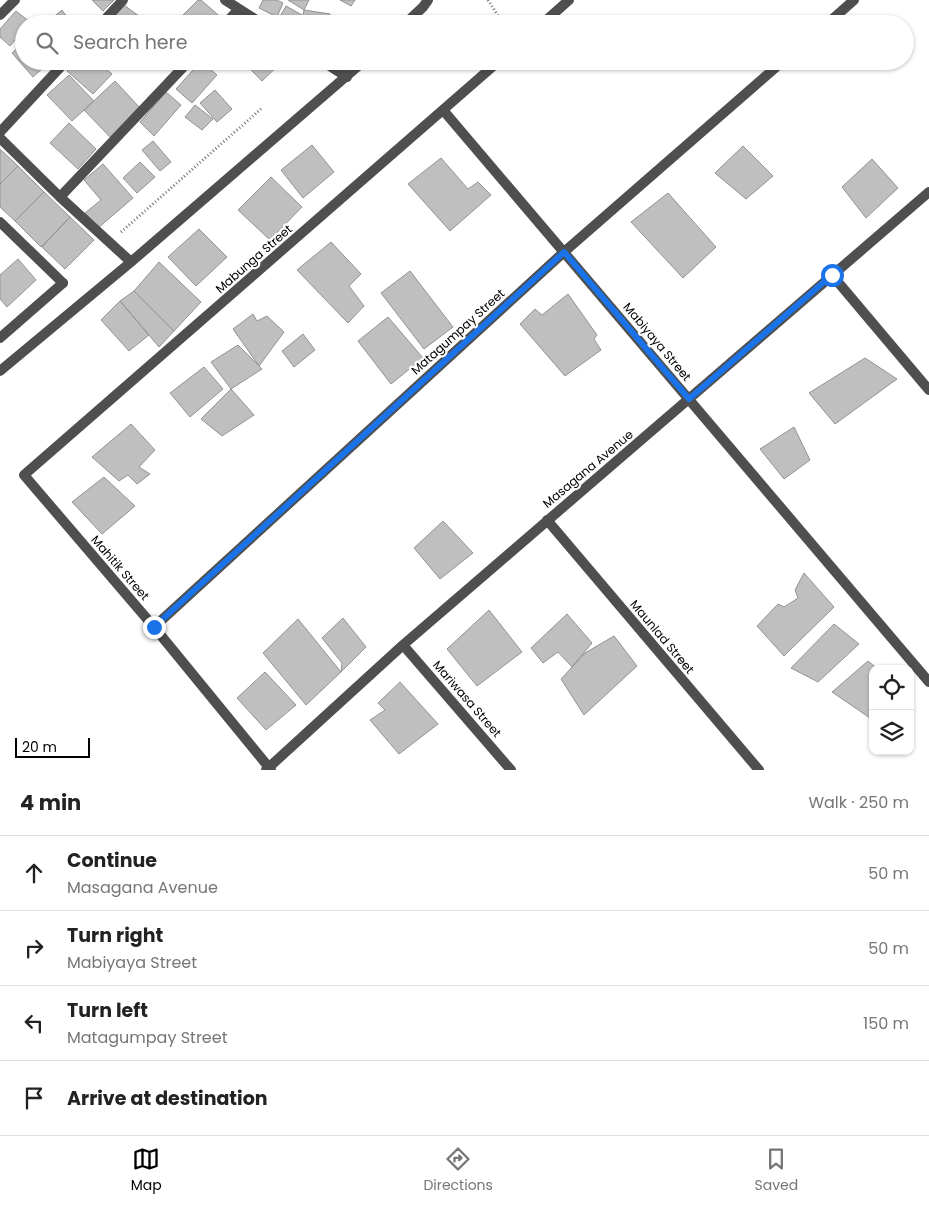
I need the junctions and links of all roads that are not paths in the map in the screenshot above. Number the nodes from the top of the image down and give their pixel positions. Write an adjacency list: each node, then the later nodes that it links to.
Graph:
1 (15, 0): 8 (street)
2 (123, 0): 9 (street)
3 (225, 0): 7 (street)
4 (428, 0): 12 (street)
5 (569, 0): 13 (street)
6 (854, 0): 14 (street)
7 (239, 9): 10 (street); 11 (street)
8 (0, 15)
9 (109, 15)
10 (233, 15)
11 (249, 15)
12 (415, 15)
13 (552, 15)
14 (837, 15)
15 (58, 70): 23 (street)
16 (180, 70): 26 (street)
17 (336, 70): 21 (street)
18 (354, 70): 21 (street)
19 (489, 70): 22 (street, Mabunga Street)
20 (773, 70): 28 (street, Matagumpay Street)
21 (347, 77): 29 (street)
22 (443, 110): 28 (street, Mabiyaya Street); 35 (street, Mabunga Street)
23 (0, 132)
24 (0, 138): 26 (street)
25 (929, 192): 30 (street, Masagana Avenue)
26 (60, 197): 29 (street)
27 (0, 222): 31 (street)
28 (564, 252): 34 (street, Mabiyaya Street); 37 (street, Matagumpay Street)
29 (131, 262): 32 (street)
30 (832, 275): 33 (street); 34 (street, Masagana Avenue)
31 (0, 338)
32 (0, 372)
33 (929, 390)
34 (689, 399): 36 (street, Masagana Avenue); 39 (street, Mabiyaya Street)
35 (24, 476): 37 (street, Mahitik Street)
36 (547, 520): 38 (street, Masagana Avenue); 42 (street, Maunlad Street)
37 (154, 627): 40 (street, Mahitik Street)
38 (403, 644): 40 (street, Masagana Avenue); 41 (street, Mariwasa Street)
39 (929, 682)
40 (269, 769)
41 (511, 770)
42 (758, 770)

